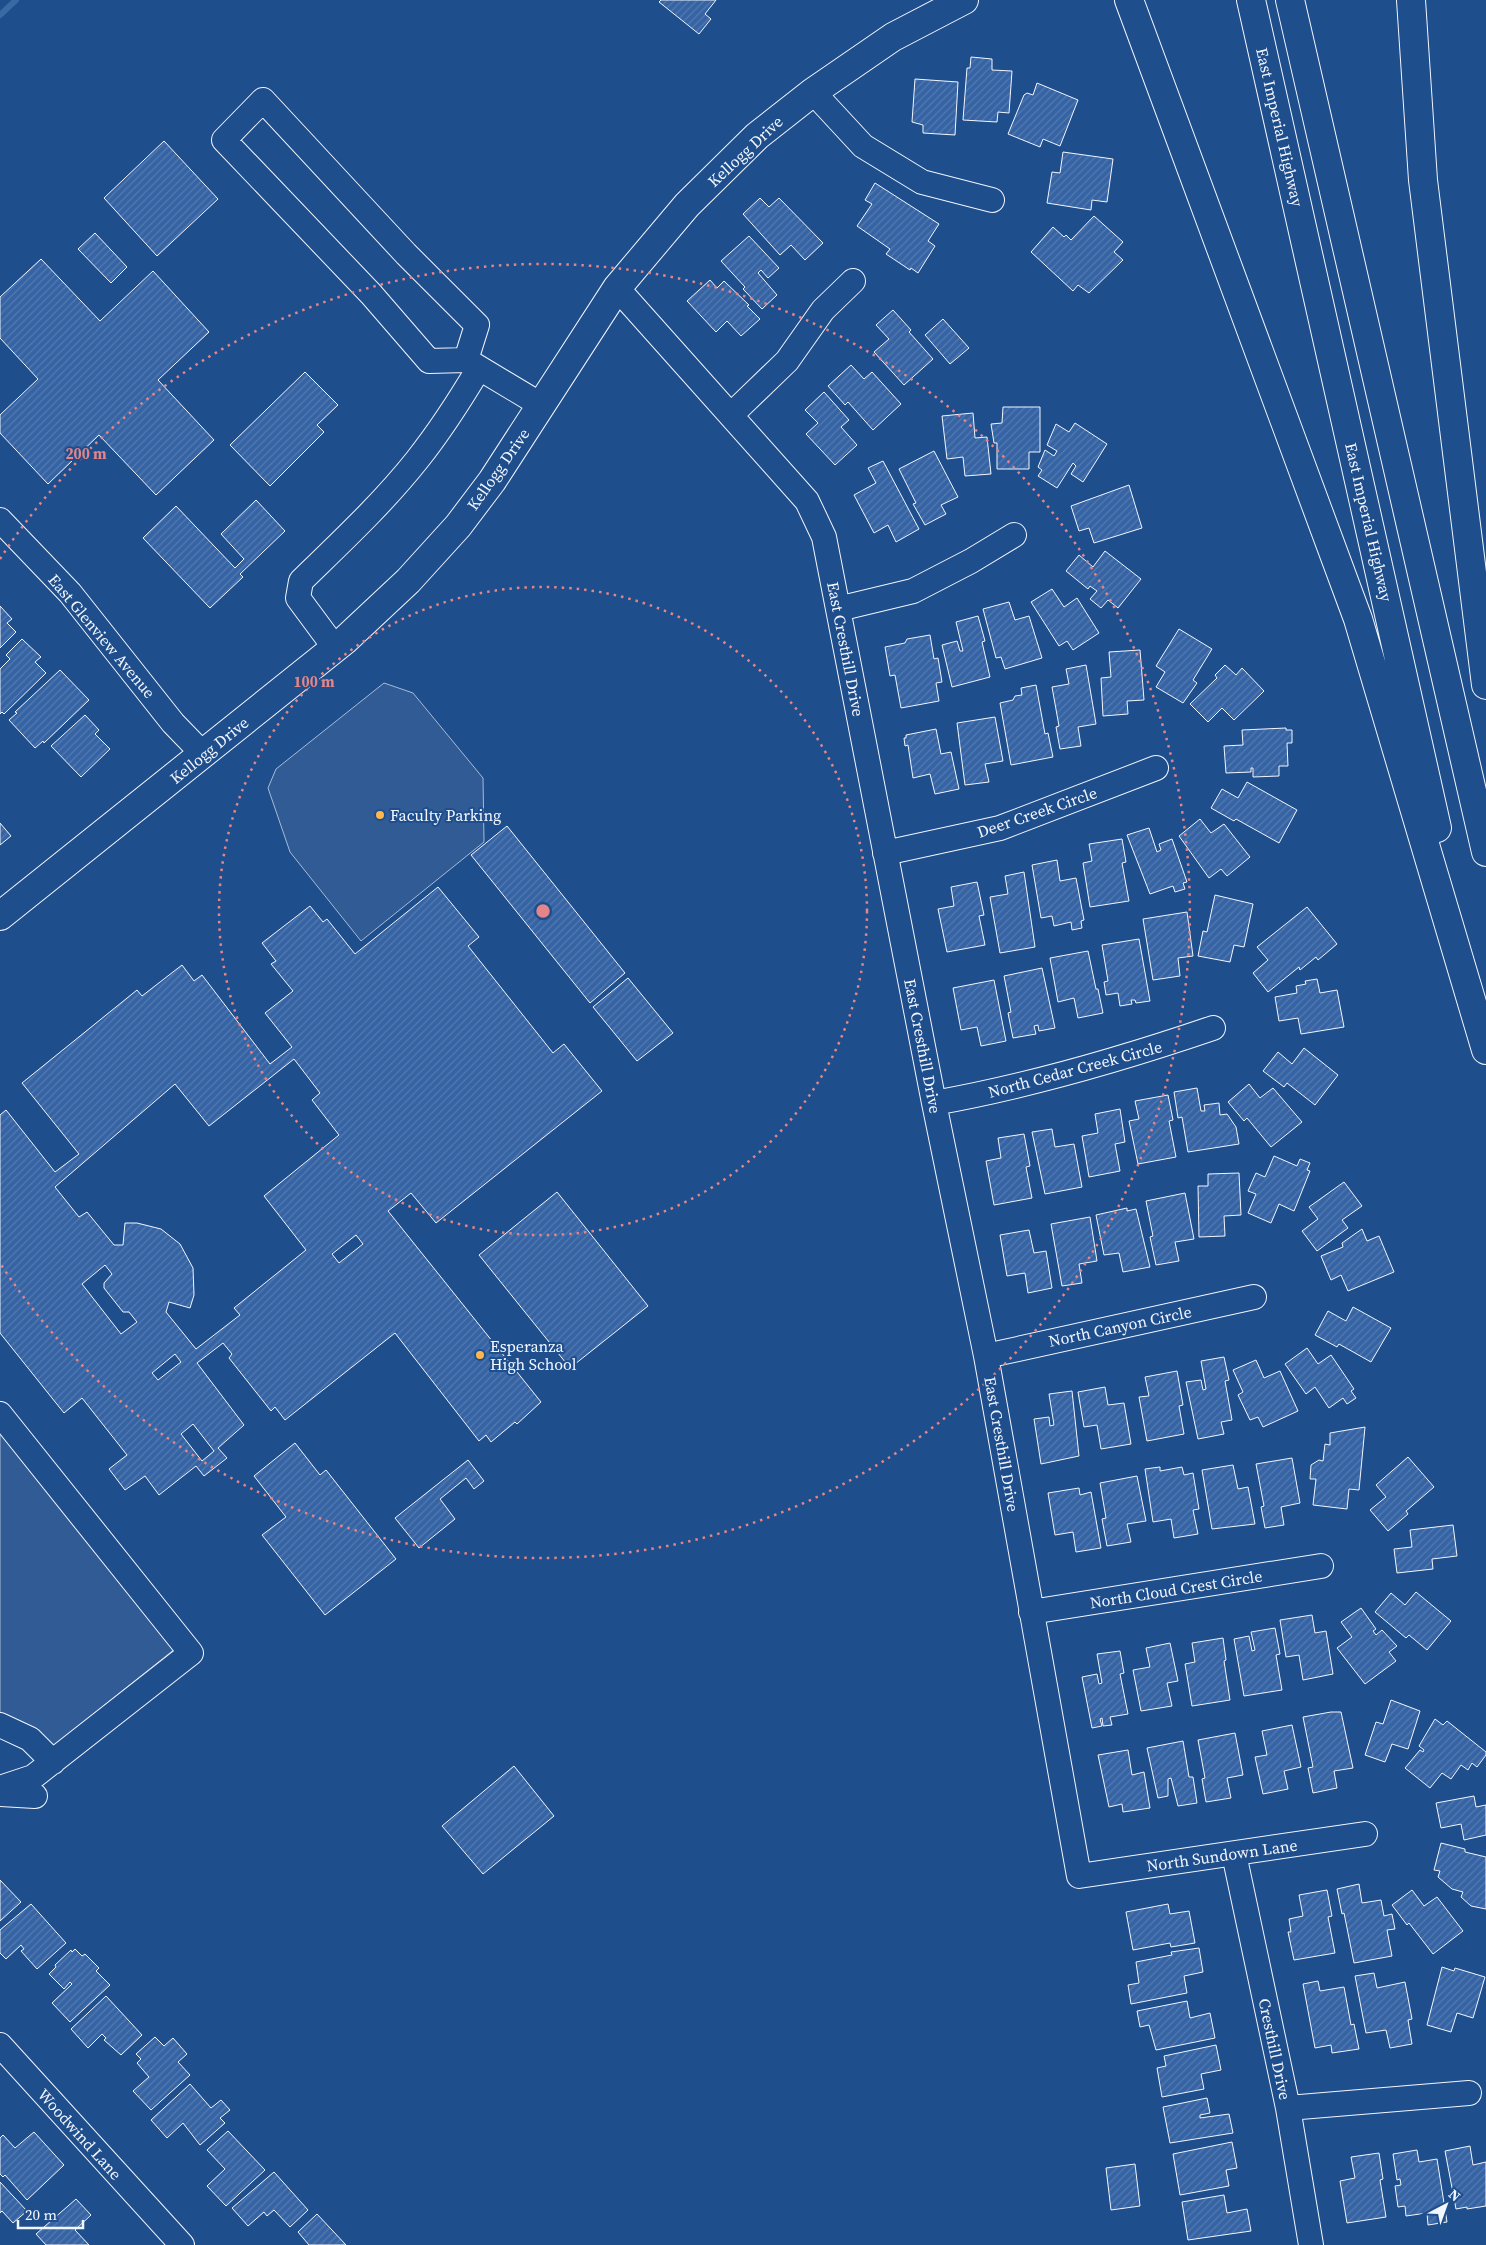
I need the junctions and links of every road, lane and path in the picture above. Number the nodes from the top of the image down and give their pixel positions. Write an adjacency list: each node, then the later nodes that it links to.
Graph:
1 (964, 0): 6 (main road, Kellogg Drive)
2 (1129, 0): 25 (main road)
3 (1251, 0): 24 (main road, East Imperial Highway)
4 (1290, 0): 20 (main road)
5 (1410, 0): 17 (main road)
6 (813, 92): 7 (street); 9 (main road, Kellogg Drive)
7 (992, 200)
8 (853, 281): 12 (street)
9 (617, 288): 11 (main road, Kellogg Drive); 12 (street, East Cresthill Drive)
10 (472, 364): 10 (street); 11 (street); 16 (street)
11 (541, 405): 16 (main road, Kellogg Drive)
12 (731, 415): 15 (street, East Cresthill Drive)
13 (0, 520): 18 (street, East Glenview Avenue)
14 (1014, 536): 15 (street)
15 (838, 609): 21 (street, East Cresthill Drive)
16 (335, 648): 18 (main road, Kellogg Drive)
17 (1486, 685)
18 (203, 754): 22 (main road, Kellogg Drive)
19 (1156, 768): 21 (street, Deer Creek Circle)
20 (1486, 852)
21 (885, 853): 26 (street, East Cresthill Drive)
22 (0, 916)
23 (1213, 1028): 26 (street, North Cedar Creek Circle)
24 (1486, 1043)
25 (1486, 1050)
26 (934, 1103): 28 (street, East Cresthill Drive)
27 (1254, 1297): 28 (street, North Canyon Circle)
28 (986, 1356): 31 (street, East Cresthill Drive)
29 (0, 1414): 33 (street)
30 (1321, 1566): 31 (street, North Cloud Crest Circle)
31 (1031, 1612): 39 (street, East Cresthill Drive)
32 (0, 1725): 33 (street)
33 (53, 1762): 34 (street)
34 (34, 1786): 35 (street); 36 (street)
35 (0, 1788)
36 (0, 1794)
37 (1365, 1834): 38 (street, North Sundown Lane)
38 (1234, 1854): 39 (street, North Sundown Lane); 42 (street, Cresthill Drive)
39 (1079, 1876)
40 (2, 2052): 43 (street, Woodwind Lane)
41 (1470, 2093): 42 (street)
42 (1288, 2108): 44 (street, Cresthill Drive)
43 (182, 2245)
44 (1311, 2245)

